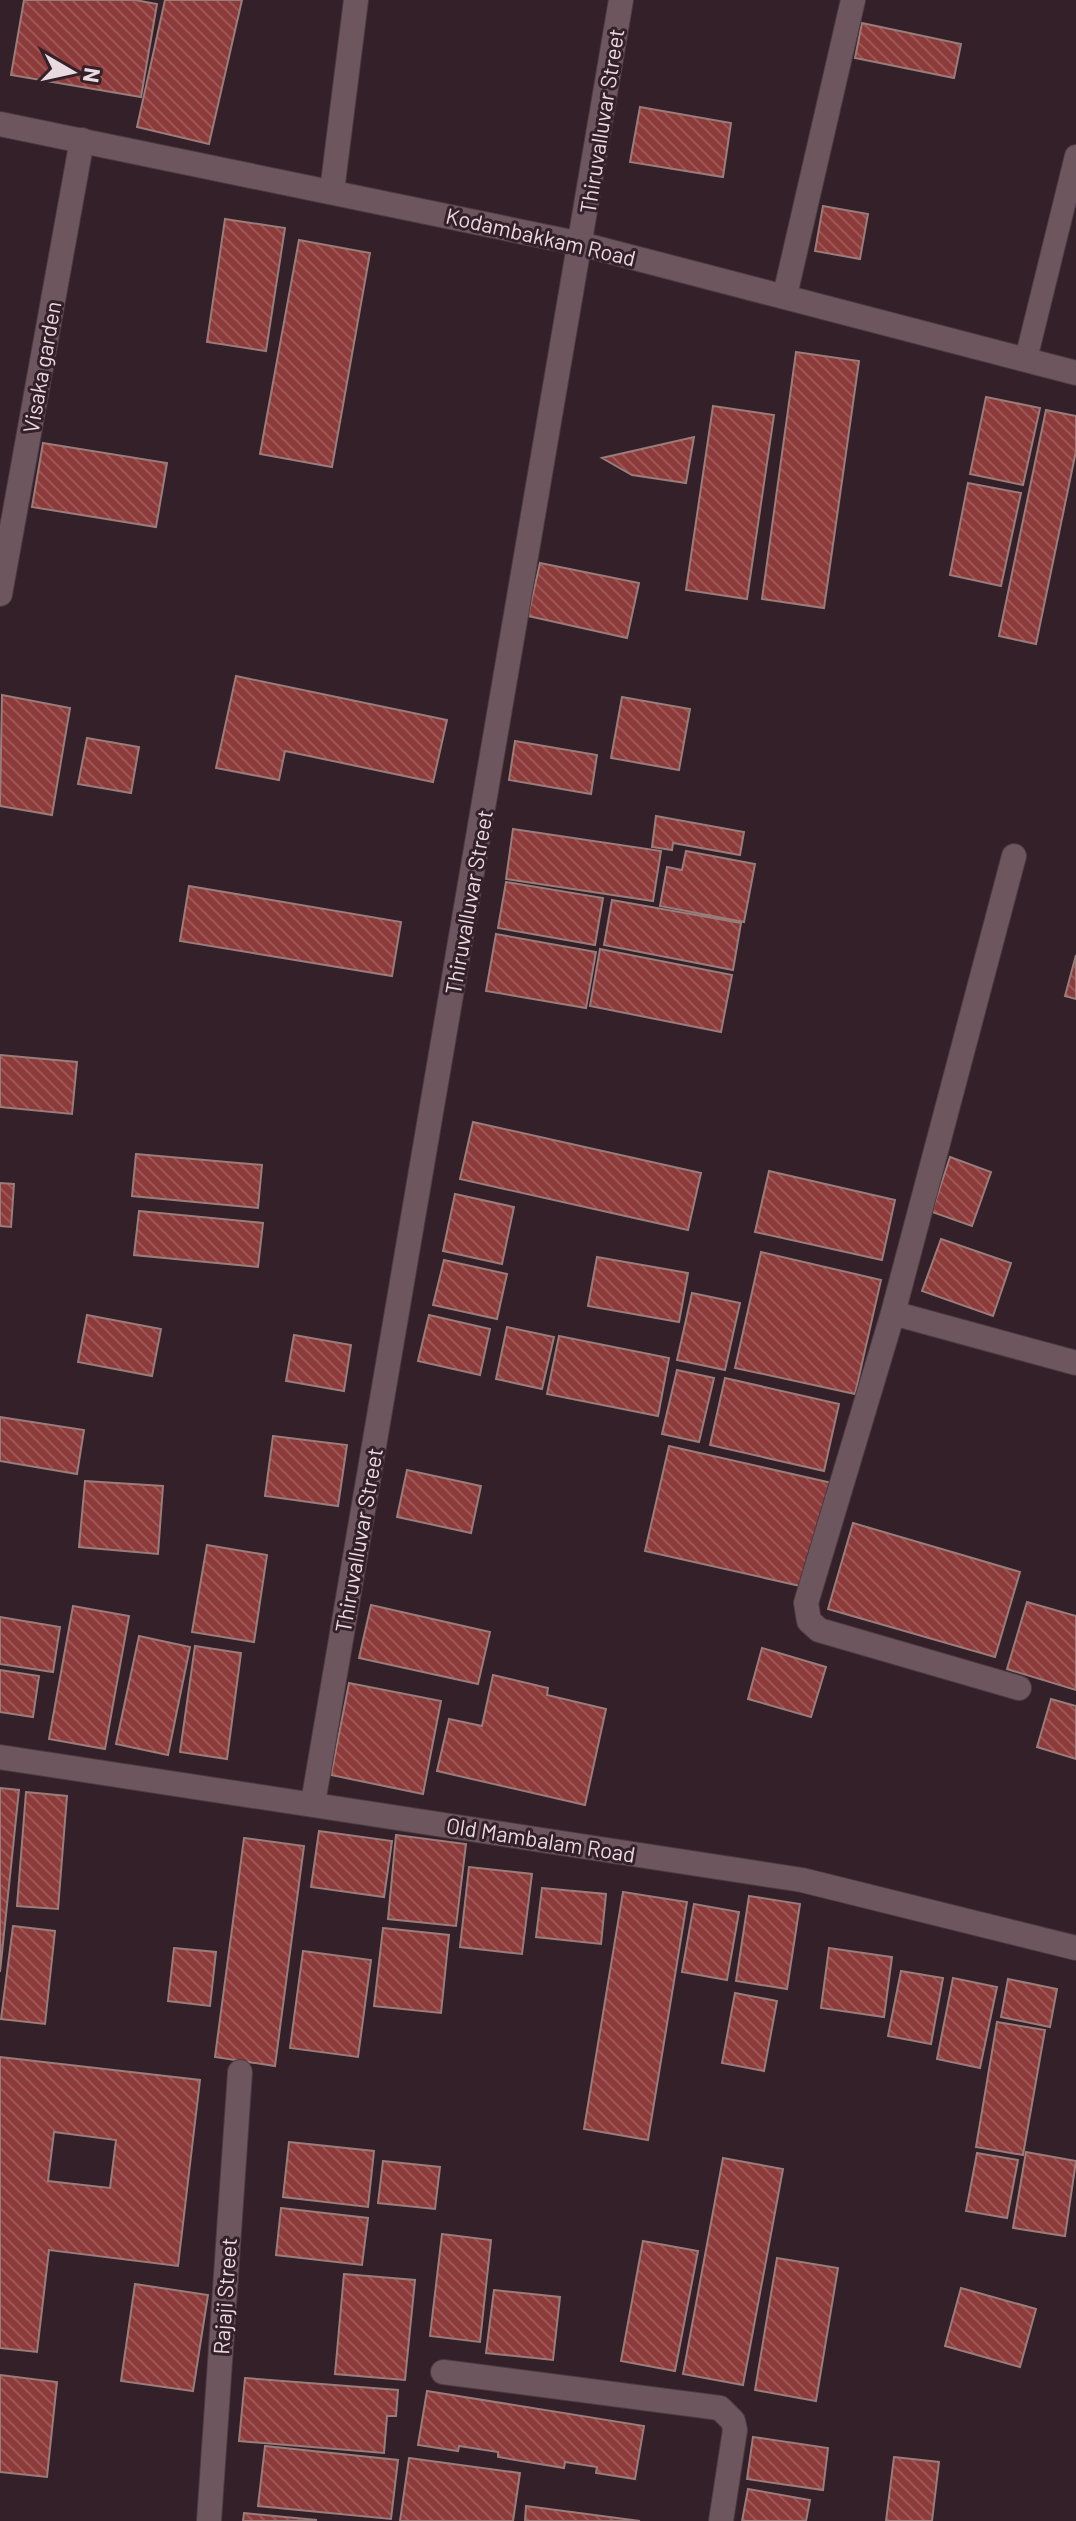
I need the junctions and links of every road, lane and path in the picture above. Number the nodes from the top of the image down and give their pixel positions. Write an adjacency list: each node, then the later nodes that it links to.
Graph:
1 (356, 0): 7 (street)
2 (621, 0): 8 (street, Thiruvalluvar Street)
3 (853, 0): 9 (street)
4 (0, 124): 5 (street, Kodambakkam Road)
5 (82, 140): 7 (street, Kodambakkam Road); 12 (street, Visaka garden)
6 (1076, 156): 10 (lane)
7 (332, 191): 8 (street, Kodambakkam Road)
8 (581, 244): 9 (street, Kodambakkam Road); 18 (street, Thiruvalluvar Street)
9 (785, 295): 10 (street, Kodambakkam Road)
10 (1026, 359): 11 (street, Kodambakkam Road)
11 (1076, 373)
12 (0, 594)
13 (1014, 856): 14 (street)
14 (893, 1313): 15 (street); 16 (street)
15 (1076, 1363)
16 (1019, 1688)
17 (0, 1757): 18 (street, Old Mambalam Road)
18 (313, 1803): 19 (street, Old Mambalam Road)
19 (1076, 1948)
20 (240, 2072): 22 (street, Rajaji Street)
21 (443, 2372): 23 (street)
22 (209, 2521)
23 (721, 2521)

